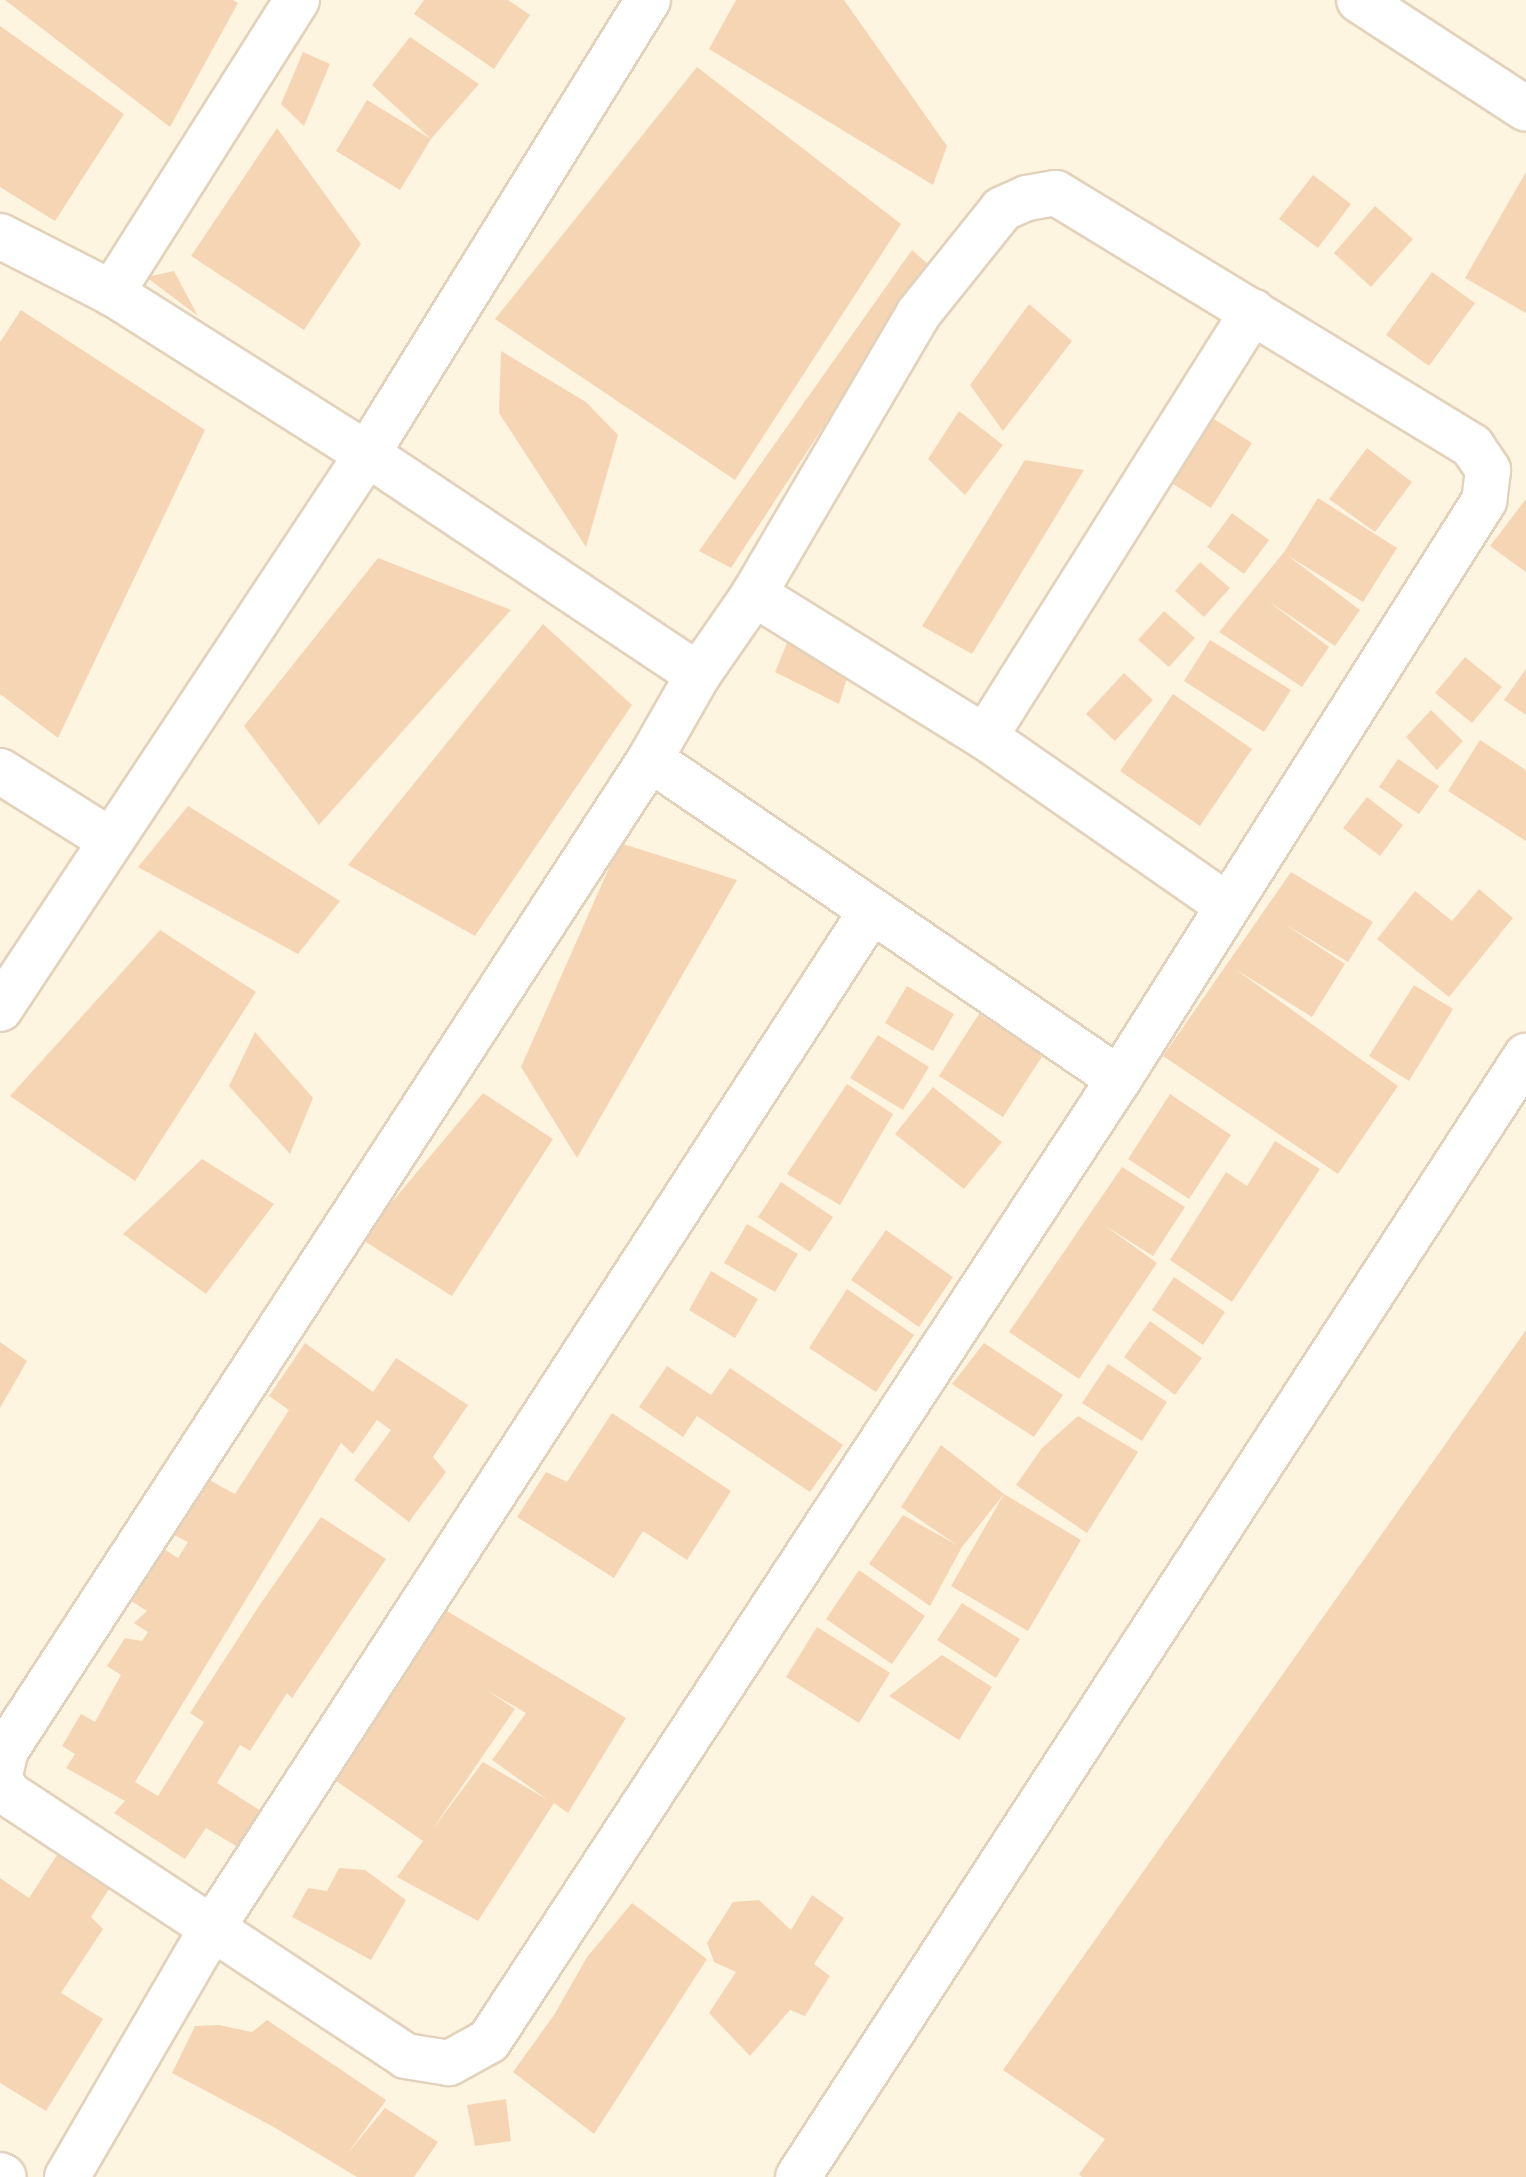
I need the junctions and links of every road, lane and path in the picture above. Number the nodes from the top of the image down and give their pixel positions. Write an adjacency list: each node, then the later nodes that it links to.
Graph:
1 (648, 0): 8 (street)
2 (1359, 0): 4 (street)
3 (295, 1): 6 (street)
4 (1526, 109)
5 (0, 236): 6 (street)
6 (112, 293): 8 (street)
7 (1253, 311): 9 (street); 11 (street); 15 (street)
8 (367, 454): 10 (street); 14 (street)
9 (754, 594): 10 (street); 11 (street)
10 (698, 675): 12 (street)
11 (985, 737): 15 (street)
12 (650, 759): 16 (street); 20 (street)
13 (0, 771): 14 (street)
14 (110, 840): 17 (street)
15 (1227, 905): 19 (street)
16 (872, 910): 19 (street); 21 (street)
17 (0, 1009)
18 (1526, 1056): 23 (street)
19 (1119, 1079): 21 (street)
20 (0, 1776): 21 (street)
21 (211, 1930): 22 (street)
22 (67, 2177)
23 (798, 2177)

